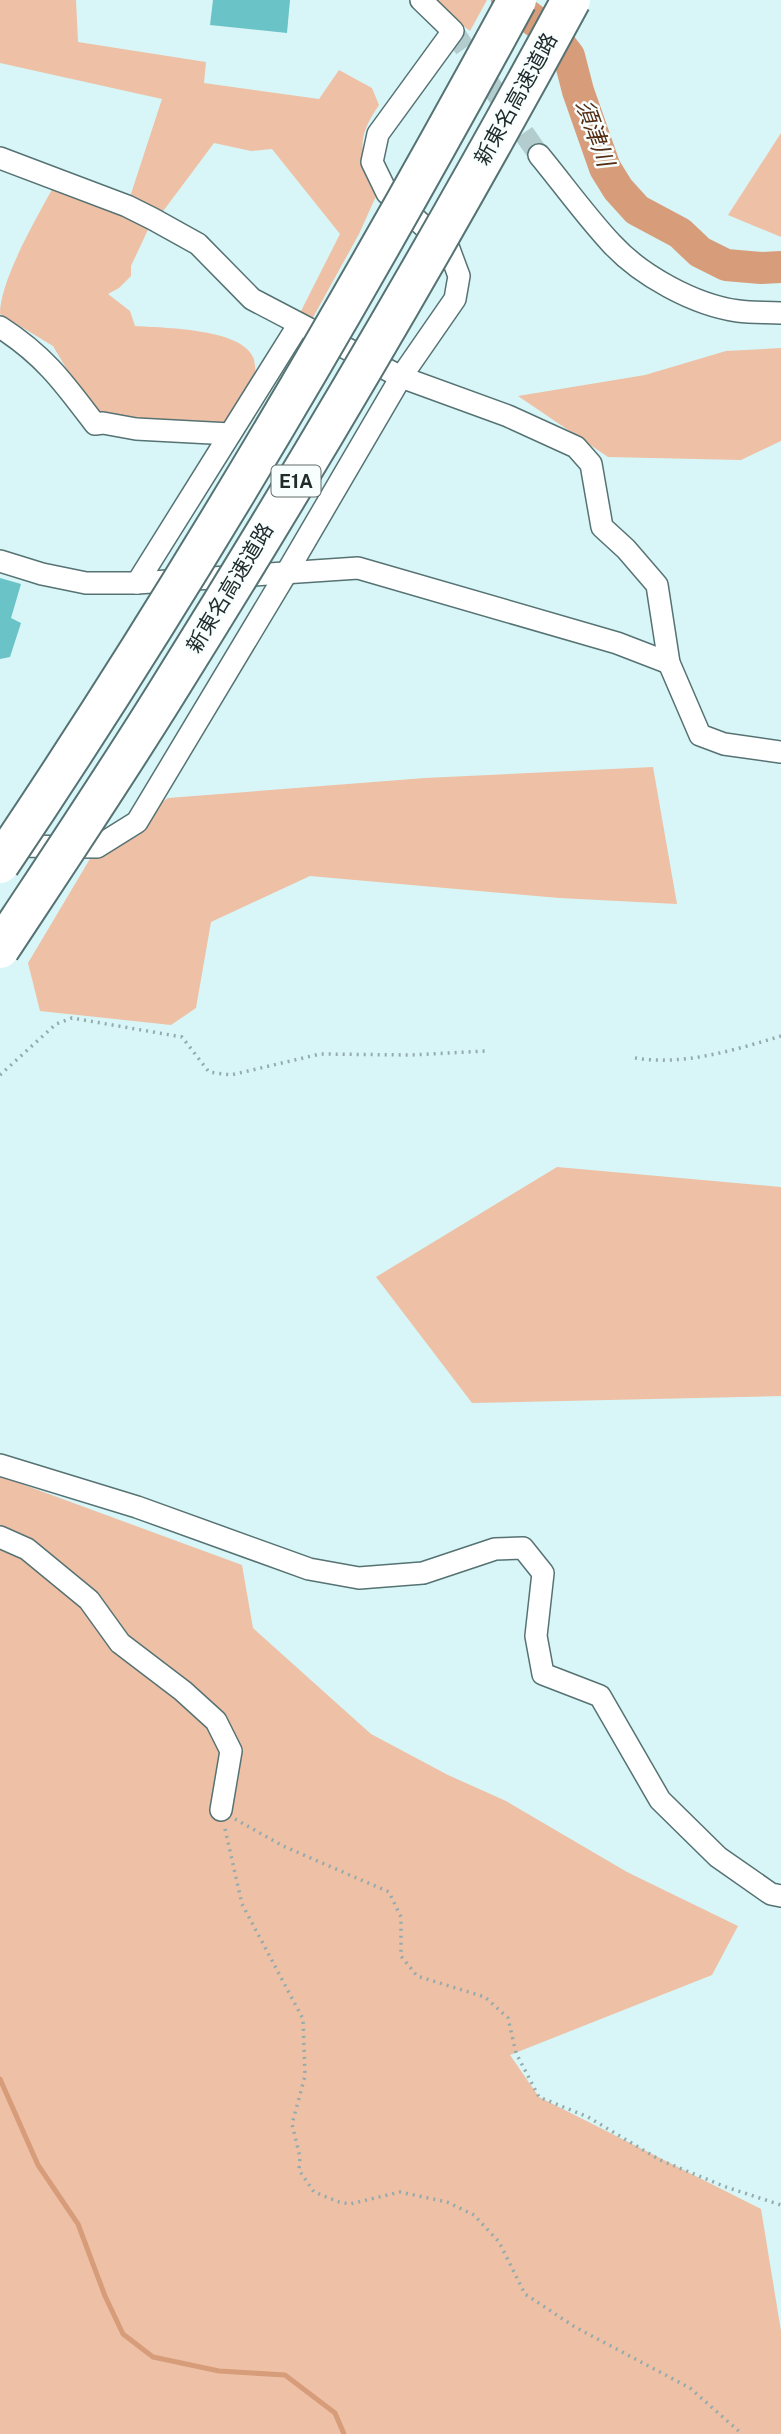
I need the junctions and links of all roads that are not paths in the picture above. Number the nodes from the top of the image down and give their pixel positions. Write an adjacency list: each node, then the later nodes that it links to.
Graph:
1 (421, 0): 9 (street)
2 (517, 0): 17 (highway, E1A, bridge)
3 (571, 0): 18 (highway, 新東名高速道路 / E1A, bridge)
4 (539, 155): 6 (street)
5 (0, 158): 7 (street)
6 (781, 313)
7 (299, 324): 9 (street); 10 (street)
8 (0, 327): 10 (street)
9 (401, 377): 12 (street); 14 (street)
10 (230, 434): 13 (street)
11 (0, 561): 13 (street)
12 (288, 572): 13 (street); 14 (street); 16 (street)
13 (137, 583)
14 (669, 663): 15 (street)
15 (781, 752)
16 (0, 847)
17 (0, 864)
18 (0, 949)
19 (0, 1465): 22 (street)
20 (0, 1537): 21 (street)
21 (221, 1810)
22 (781, 1896)

